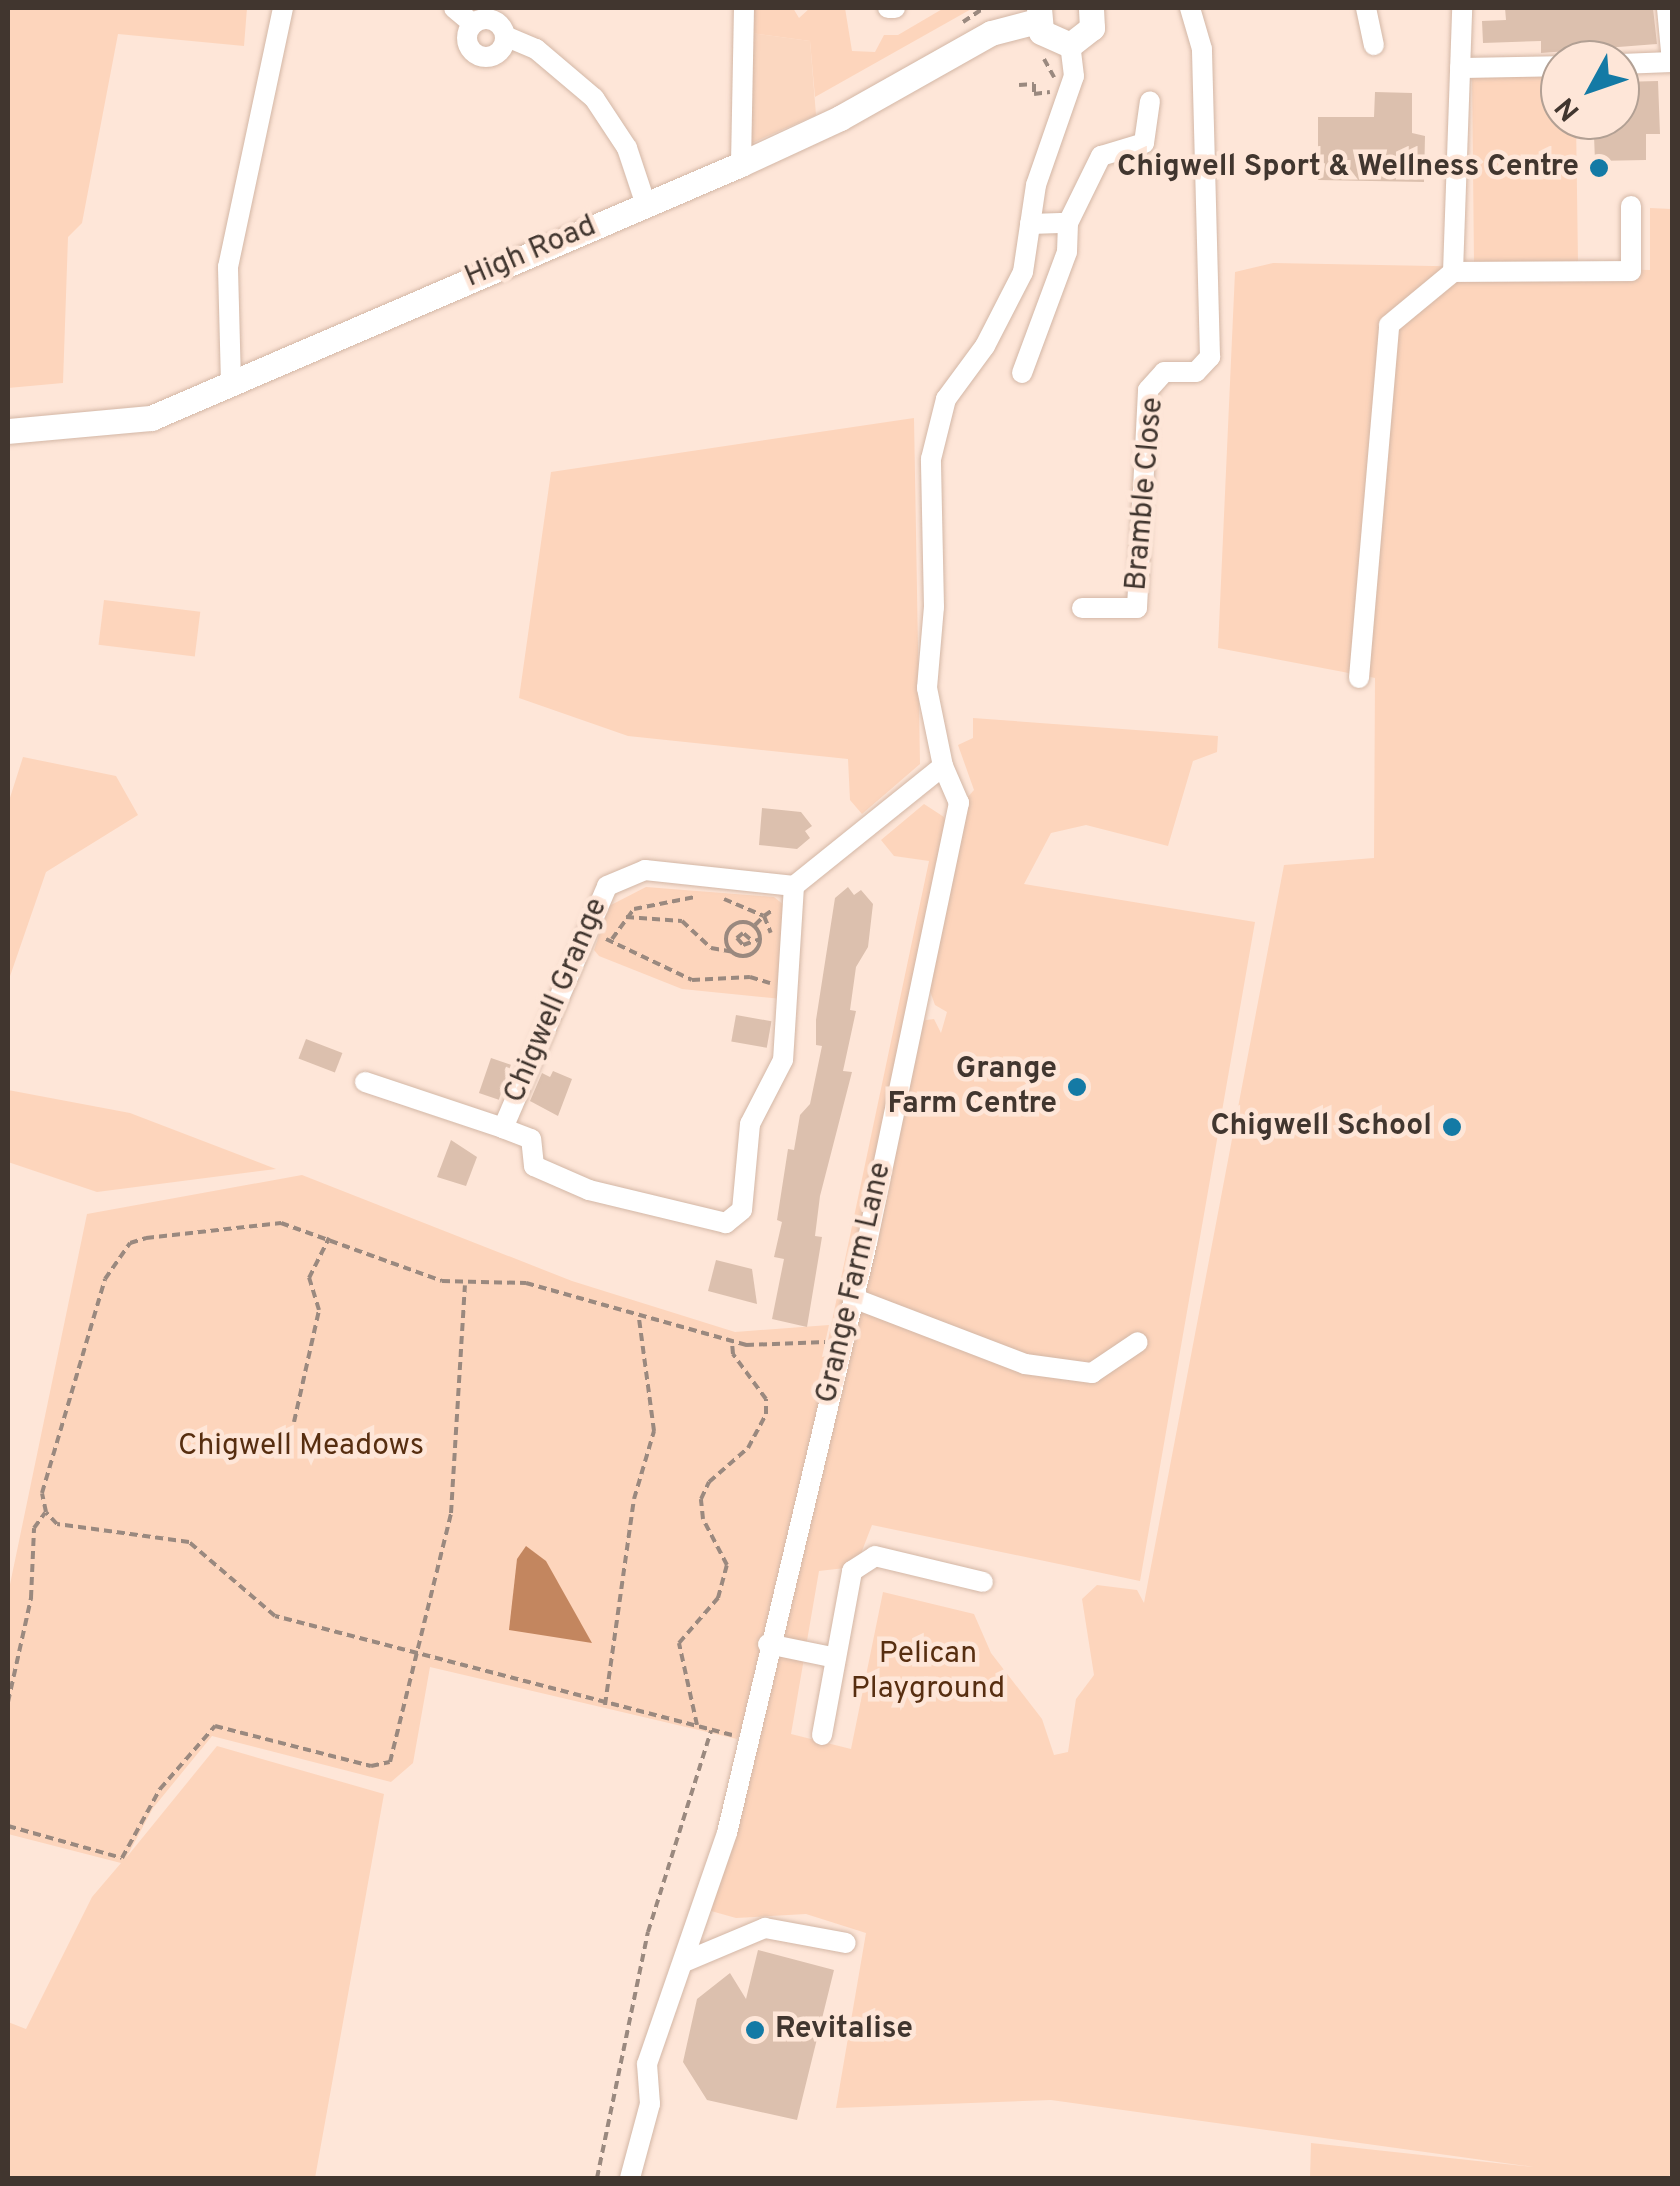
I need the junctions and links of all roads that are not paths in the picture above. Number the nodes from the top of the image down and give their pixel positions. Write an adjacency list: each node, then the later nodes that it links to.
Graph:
1 (283, 8): 25 (street)
2 (454, 8): 10 (street)
3 (744, 8): 18 (street)
4 (1091, 8): 12 (main road)
5 (1190, 8): 27 (street, Bramble Close)
6 (1366, 8): 13 (street)
7 (1462, 8): 16 (street)
8 (1667, 8): 14 (street)
9 (1038, 14): 12 (main road, High Road); 18 (main road, High Road)
10 (473, 24): 11 (street); 11 (street)
11 (505, 36): 19 (street)
12 (1070, 45): 22 (street, Grange Farm Lane)
13 (1374, 45)
14 (1640, 63)
15 (1540, 66): 16 (street)
16 (1460, 68): 23 (street)
17 (1150, 100): 21 (street)
18 (741, 164): 19 (main road, High Road)
19 (646, 205): 25 (main road, High Road)
20 (1632, 206): 23 (street)
21 (1068, 222): 22 (street); 24 (street)
22 (1030, 224): 29 (street, Grange Farm Lane)
23 (1453, 272): 28 (street)
24 (1022, 373)
25 (231, 383): 26 (main road, High Road)
26 (8, 431)
27 (1082, 608)
28 (1358, 678)
29 (943, 766): 30 (street); 33 (street, Grange Farm Lane)
30 (788, 895): 32 (street, Chigwell Grange); 32 (street, Chigwell Grange)
31 (365, 1082): 32 (street, Chigwell Grange)
32 (503, 1128)
33 (853, 1298): 34 (street); 36 (street, Grange Farm Lane)
34 (1138, 1342)
35 (983, 1582): 37 (street)
36 (768, 1644): 37 (street); 40 (street, Grange Farm Lane)
37 (836, 1658): 38 (street)
38 (822, 1735)
39 (846, 1943): 40 (street)
40 (684, 1962): 41 (street, Grange Farm Lane)
41 (630, 2178)

